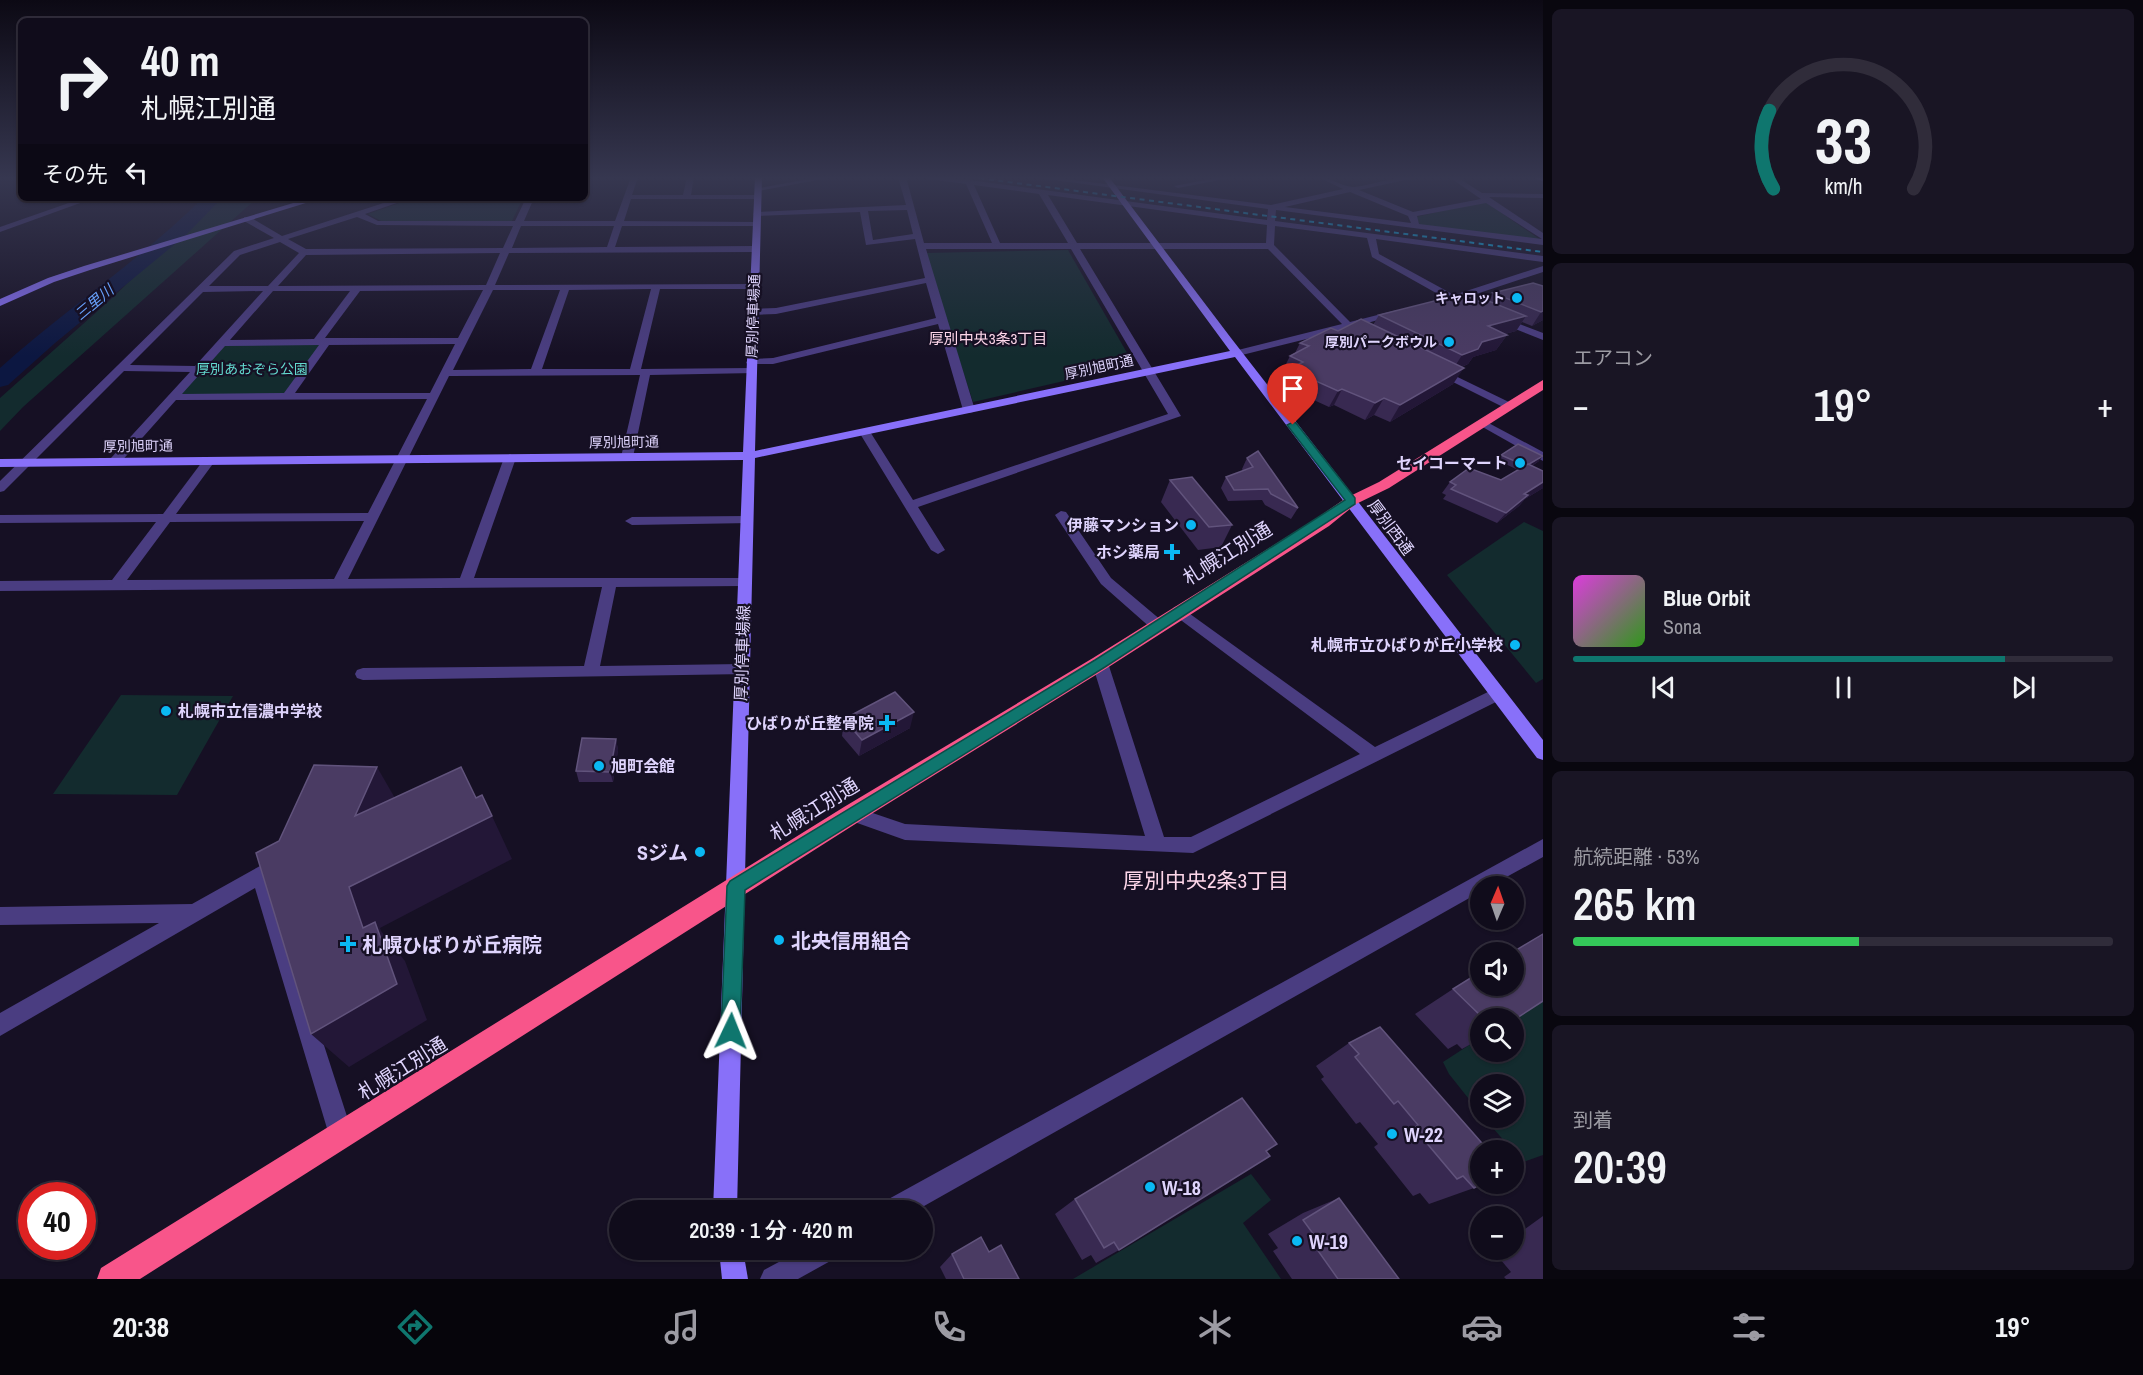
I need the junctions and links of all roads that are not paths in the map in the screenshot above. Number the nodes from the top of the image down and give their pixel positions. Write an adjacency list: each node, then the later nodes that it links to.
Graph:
1 (191, 237): 38 (street)
2 (276, 237): 16 (street)
3 (291, 237): 16 (street)
4 (512, 237): 25 (street)
5 (614, 237): 24 (street)
6 (755, 237): 23 (street, 厚別停車場通)
7 (868, 237): 17 (street)
8 (918, 237): 17 (street)
9 (994, 237): 19 (street)
10 (1068, 237): 21 (street)
11 (1152, 237): 22 (street, 厚別西通)
12 (1270, 237): 20 (street)
13 (1371, 237): 37 (street)
14 (1383, 237): 27 (street)
15 (1501, 237): 18 (street)
16 (281, 240): 26 (street); 35 (street)
17 (919, 241): 19 (street); 29 (street)
18 (1543, 242)
19 (998, 246): 21 (street)
20 (1270, 246): 22 (street); 45 (street)
21 (1074, 247): 22 (street); 58 (street)
22 (1161, 248): 51 (street, 厚別西通)
23 (755, 249): 24 (street); 30 (street, 厚別停車場通)
24 (610, 250): 25 (street)
25 (506, 251): 26 (street); 33 (street)
26 (304, 252): 36 (street)
27 (1543, 259)
28 (1543, 269): 37 (street)
29 (929, 280): 42 (street); 44 (street)
30 (754, 286): 31 (street); 42 (street, 厚別停車場通)
31 (656, 287): 34 (street); 57 (street)
32 (357, 288): 33 (street); 36 (street); 47 (street)
33 (489, 288): 34 (street); 48 (street)
34 (565, 288): 56 (street)
35 (200, 289): 36 (street); 53 (street)
36 (271, 289): 50 (street)
37 (1452, 299): 39 (street); 40 (street)
38 (0, 303)
39 (1429, 305)
40 (1472, 307)
41 (1407, 311): 45 (street)
42 (753, 312): 52 (street, 厚別停車場通)
43 (1493, 316): 46 (street)
44 (941, 320): 52 (street); 65 (street)
45 (1349, 326): 49 (street); 51 (street)
46 (1543, 337)
47 (322, 341): 48 (street); 50 (street); 61 (street)
48 (462, 341): 59 (street)
49 (1381, 341)
50 (222, 343): 55 (street)
51 (1238, 354): 58 (street, 厚別旭町通); 78 (street, 厚別西通)
52 (751, 366): 57 (street); 68 (street, 厚別停車場通)
53 (120, 368): 55 (street); 76 (street)
54 (1433, 368): 64 (street)
55 (197, 369): 63 (street)
56 (536, 371): 57 (street); 59 (street)
57 (640, 371): 69 (street)
58 (1148, 372): 65 (street, 厚別旭町通); 79 (street)
59 (446, 373): 62 (street)
60 (1543, 384): 64 (highway, 札幌江別通)
61 (288, 396): 62 (street); 63 (street)
62 (434, 396): 71 (street)
63 (172, 397): 74 (street)
64 (1509, 406): 66 (highway, 札幌江別通)
65 (969, 410): 67 (street, 厚別旭町通)
66 (1483, 423): 70 (street); 78 (highway, 札幌江別通)
67 (865, 432): 68 (street, 厚別旭町通); 79 (street)
68 (749, 456): 69 (street, 厚別旭町通); 85 (street, 厚別停車場線)
69 (627, 457): 72 (street, 厚別旭町通)
70 (1543, 457)
71 (403, 458): 72 (street, 厚別旭町通); 73 (street, 厚別旭町通); 82 (street)
72 (510, 458): 90 (street)
73 (209, 460): 74 (street, 厚別旭町通); 81 (street)
74 (115, 461): 76 (street, 厚別旭町通)
75 (0, 463): 76 (street, 厚別旭町通)
76 (25, 463): 77 (street)
77 (0, 488)
78 (1351, 501): 93 (highway, 札幌江別通); 99 (street, 厚別西通)
79 (910, 506): 86 (street)
80 (1061, 515): 94 (street)
81 (167, 517): 82 (street); 83 (street); 92 (street)
82 (373, 517): 89 (street)
83 (0, 519)
84 (632, 520): 85 (street)
85 (746, 520): 87 (street, 厚別停車場線)
86 (938, 550)
87 (744, 581): 88 (street); 97 (street, 厚別停車場線)
88 (610, 582): 90 (street); 96 (street)
89 (338, 584): 90 (street); 92 (street)
90 (465, 584)
91 (0, 586): 92 (street)
92 (115, 587)
93 (1179, 611): 94 (highway, 札幌江別通); 101 (street)
94 (1157, 625): 95 (highway, 札幌江別通)
95 (1100, 663): 102 (highway, 札幌江別通); 103 (street)
96 (591, 670): 97 (street); 98 (street)
97 (742, 670): 105 (street, 厚別停車場線)
98 (363, 674)
99 (1498, 694): 100 (street, 厚別西通); 101 (street)
100 (1543, 753)
101 (1373, 755): 103 (street)
102 (852, 814): 103 (street); 105 (highway, 札幌江別通)
103 (1157, 845)
104 (1543, 848): 111 (street)
105 (736, 886): 109 (highway, 札幌江別通); 110 (street)
106 (195, 913): 107 (street); 108 (street); 109 (street)
107 (0, 916)
108 (0, 1025)
109 (341, 1135): 114 (highway, 札幌江別通)
110 (725, 1200)
111 (912, 1200)
112 (732, 1260): 115 (street)
113 (807, 1260): 116 (street)
114 (112, 1279)
115 (735, 1279)
116 (772, 1279)

